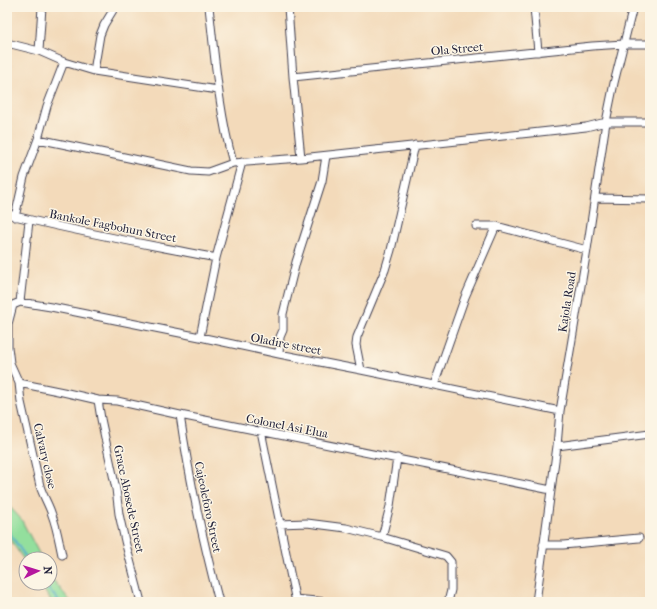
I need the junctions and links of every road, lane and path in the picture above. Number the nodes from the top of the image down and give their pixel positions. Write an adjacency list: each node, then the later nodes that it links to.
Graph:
1 (42, 7): 10 (street)
2 (115, 7): 13 (street)
3 (209, 7): 15 (street)
4 (288, 7): 14 (street)
5 (534, 7): 11 (street)
6 (633, 7): 8 (street, Kajola Road)
7 (7, 43): 10 (street)
8 (624, 44): 9 (street, Ola Street); 11 (street, Ola Street); 16 (street, Kajola Road)
9 (650, 44)
10 (39, 51): 12 (street)
11 (538, 52): 14 (street, Ola Street)
12 (64, 62): 13 (street); 18 (street)
13 (94, 71): 15 (street)
14 (293, 77): 21 (street)
15 (218, 90): 23 (street)
16 (606, 122): 17 (street); 19 (street); 24 (street, Kajola Road)
17 (650, 122)
18 (38, 140): 23 (street); 27 (street)
19 (415, 145): 20 (street); 37 (street)
20 (326, 156): 21 (street); 36 (street)
21 (301, 158): 22 (street)
22 (242, 162): 23 (street); 32 (street)
23 (233, 163)
24 (595, 198): 25 (street); 31 (street, Kajola Road)
25 (650, 199)
26 (7, 214): 27 (street, Bankole Fagbohun Street)
27 (15, 216): 28 (street, Bankole Fagbohun Street)
28 (29, 220): 32 (street, Bankole Fagbohun Street); 33 (street)
29 (476, 226): 30 (street)
30 (496, 226): 31 (street); 39 (street)
31 (587, 250): 41 (street, Kajola Road)
32 (216, 258): 34 (street)
33 (13, 304): 34 (street, Oladire street); 35 (street)
34 (200, 336): 36 (street, Oladire street)
35 (7, 347): 38 (street)
36 (280, 354): 37 (street, Oladire street)
37 (362, 370): 39 (street, Oladire street)
38 (19, 383): 40 (street, Colonel Asi Elua); 52 (street, Calvary close)
39 (434, 385): 41 (street, Oladire street)
40 (98, 400): 42 (street, Colonel Asi Elua); 54 (street, Grace Abosede Street)
41 (560, 411): 45 (street, Kajola Road)
42 (180, 415): 43 (street, Colonel Asi Elua); 55 (street, Cajeoleforo Street)
43 (260, 431): 46 (street, Colonel Asi Elua); 48 (street)
44 (650, 434): 45 (street)
45 (557, 446): 47 (street, Kajola Road)
46 (397, 458): 47 (street, Colonel Asi Elua); 49 (street)
47 (551, 490): 51 (street, Kajola Road)
48 (279, 524): 49 (street); 53 (street)
49 (382, 537): 57 (street)
50 (639, 538): 51 (street)
51 (543, 545): 58 (street, Kajola Road)
52 (62, 555)
53 (295, 601): 56 (street)
54 (141, 602)
55 (219, 602)
56 (327, 602)
57 (448, 602)
58 (536, 602)

